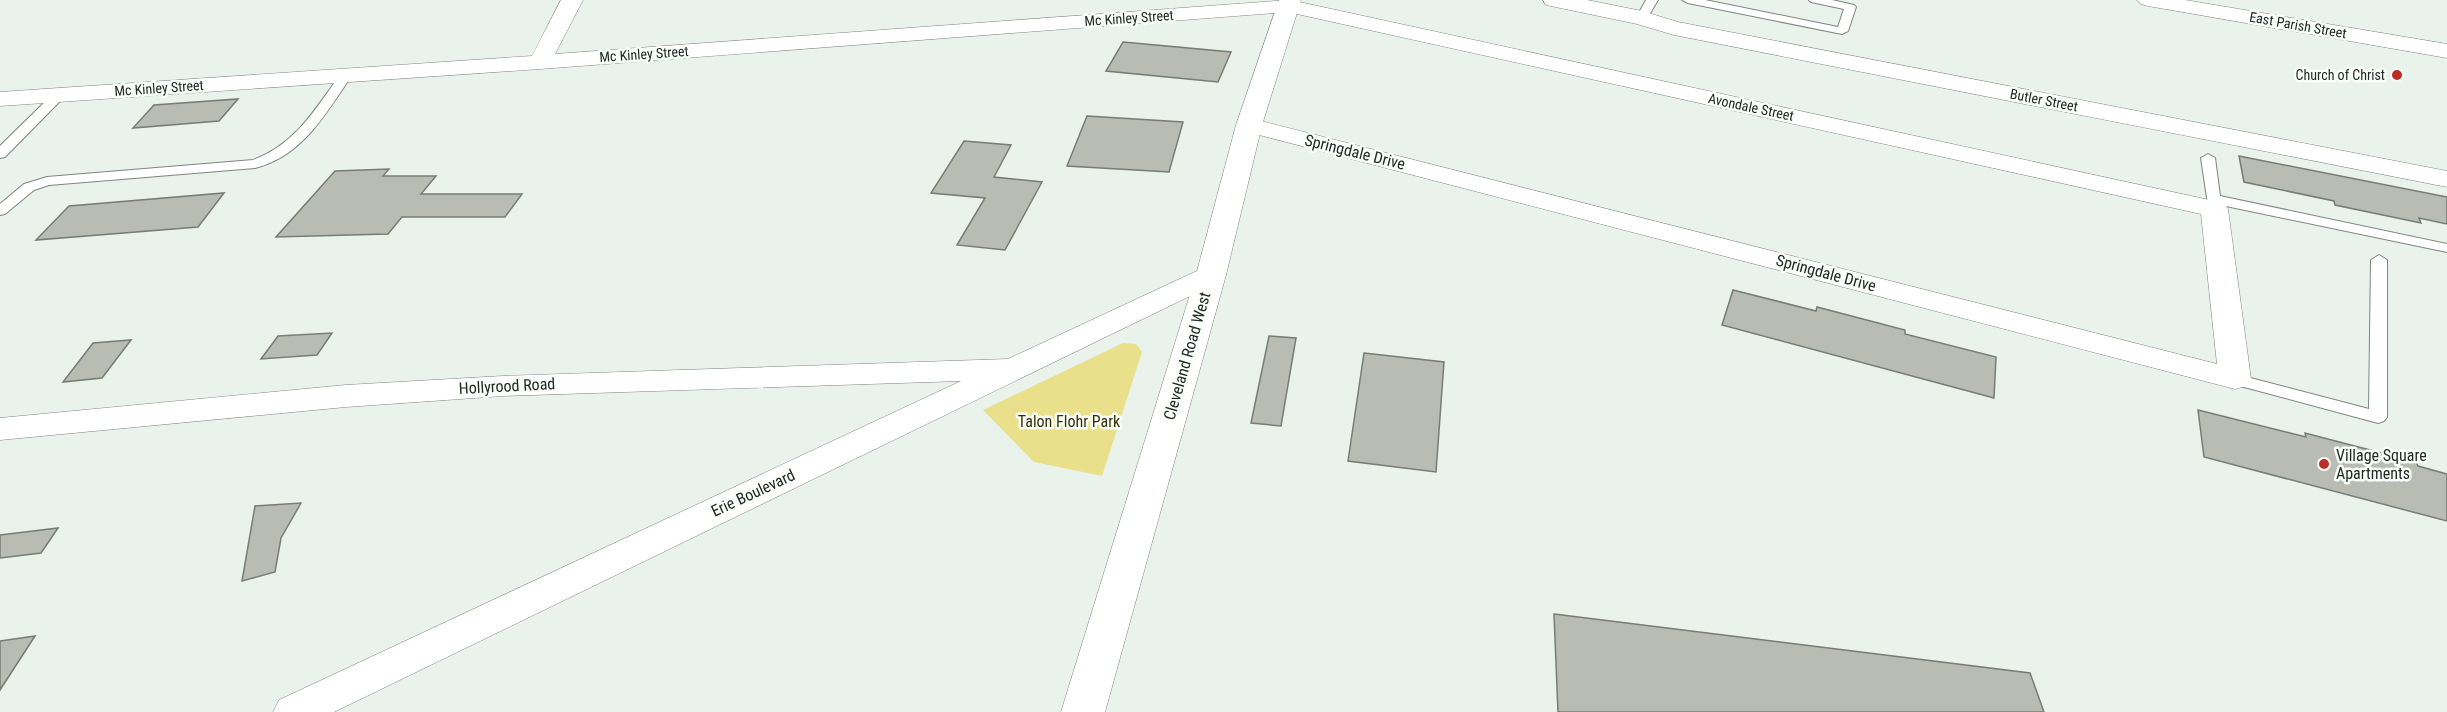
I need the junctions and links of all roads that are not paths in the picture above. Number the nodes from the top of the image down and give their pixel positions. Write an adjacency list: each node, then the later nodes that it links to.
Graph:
1 (572, 0): 10 (street)
2 (1554, 0): 7 (main road, Butler Street)
3 (1688, 0): 4 (lane)
4 (1815, 0)
5 (2148, 0): 9 (street, East Parish Street)
6 (1289, 3): 8 (street, Mc Kinley Street); 14 (main road, Cleveland Road West); 19 (street, Avondale Street)
7 (1648, 5): 17 (main road, Butler Street); 18 (main road, Butler Street)
8 (1219, 6): 10 (street, Mc Kinley Street)
9 (2447, 51)
10 (540, 62): 11 (street, Mc Kinley Street)
11 (346, 75): 12 (street, Mc Kinley Street); 20 (lane)
12 (59, 95): 13 (street, Mc Kinley Street); 15 (lane)
13 (0, 99)
14 (1249, 125): 23 (main road, Cleveland Road West); 25 (street, Springdale Drive)
15 (0, 154)
16 (2208, 158): 19 (lane)
17 (2447, 168)
18 (2447, 179)
19 (2213, 204): 21 (lane); 25 (street)
20 (0, 211)
21 (2447, 248)
22 (2379, 260): 25 (lane)
23 (1212, 275): 24 (street, Erie Boulevard); 28 (main road, Cleveland Road West)
24 (1015, 369): 26 (street, Hollyrood Road); 27 (street, Erie Boulevard)
25 (2235, 379)
26 (0, 429)
27 (294, 712)
28 (1083, 712)

